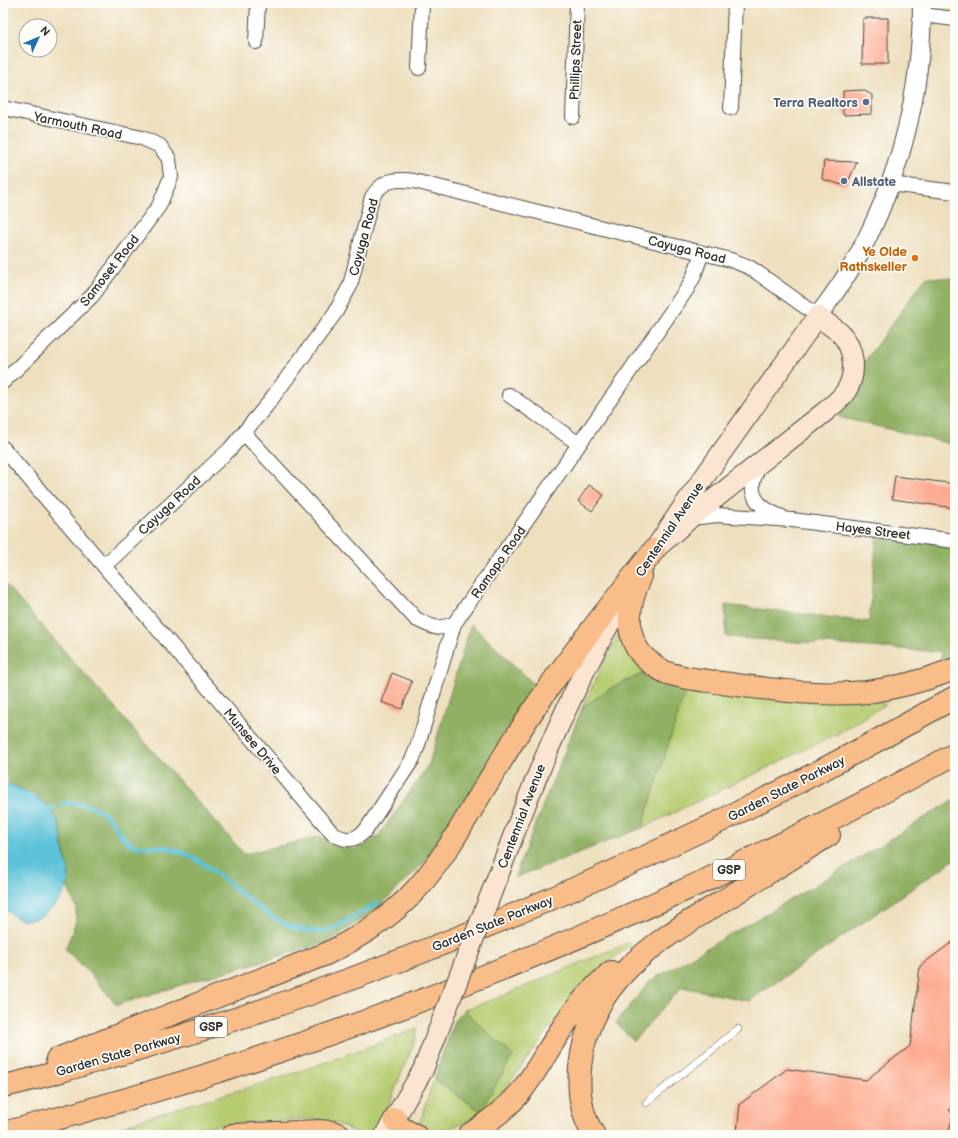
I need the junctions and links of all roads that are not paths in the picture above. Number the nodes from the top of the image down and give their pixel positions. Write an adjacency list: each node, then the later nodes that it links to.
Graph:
1 (258, 3): 7 (street)
2 (422, 3): 8 (street)
3 (577, 3): 11 (street, Phillips Street)
4 (735, 3): 10 (street)
5 (922, 9): 6 (street); 13 (street, Centennial Avenue)
6 (955, 19)
7 (256, 42)
8 (419, 68)
9 (3, 108): 12 (street, Yarmouth Road)
10 (731, 108)
11 (573, 117)
12 (153, 143): 17 (street, Samoset Road)
13 (890, 184): 14 (street); 16 (street, Centennial Avenue)
14 (955, 192)
15 (702, 253): 16 (street, Cayuga Road); 19 (street, Cayuga Road); 20 (street, Ramapo Road)
16 (818, 316): 22 (main road); 26 (main road, Centennial Avenue)
17 (3, 382)
18 (509, 395): 20 (street)
19 (244, 433): 27 (street, Cayuga Road); 28 (street)
20 (579, 444): 28 (street, Ramapo Road)
21 (3, 448): 27 (street, Munsee Drive)
22 (761, 462): 23 (main road); 24 (street, Hayes Street)
23 (690, 518): 24 (street, Hayes Street); 26 (main road)
24 (792, 520): 25 (street, Hayes Street)
25 (955, 541)
26 (654, 550): 29 (highway); 35 (highway); 39 (main road, Centennial Avenue, bridge)
27 (104, 566): 28 (street, Munsee Drive)
28 (454, 624)
29 (955, 669)
30 (955, 697): 36 (highway, Garden State Parkway / GSP)
31 (955, 754): 40 (highway, GSP)
32 (955, 757): 33 (highway)
33 (672, 932): 38 (highway); 45 (highway)
34 (738, 1029): 37 (lane)
35 (3, 1080)
36 (3, 1086)
37 (646, 1103)
38 (491, 1120): 43 (highway); 44 (highway)
39 (401, 1132)
40 (3, 1133)
41 (249, 1135): 42 (highway)
42 (340, 1135)
43 (457, 1135)
44 (469, 1135)
45 (594, 1135)

